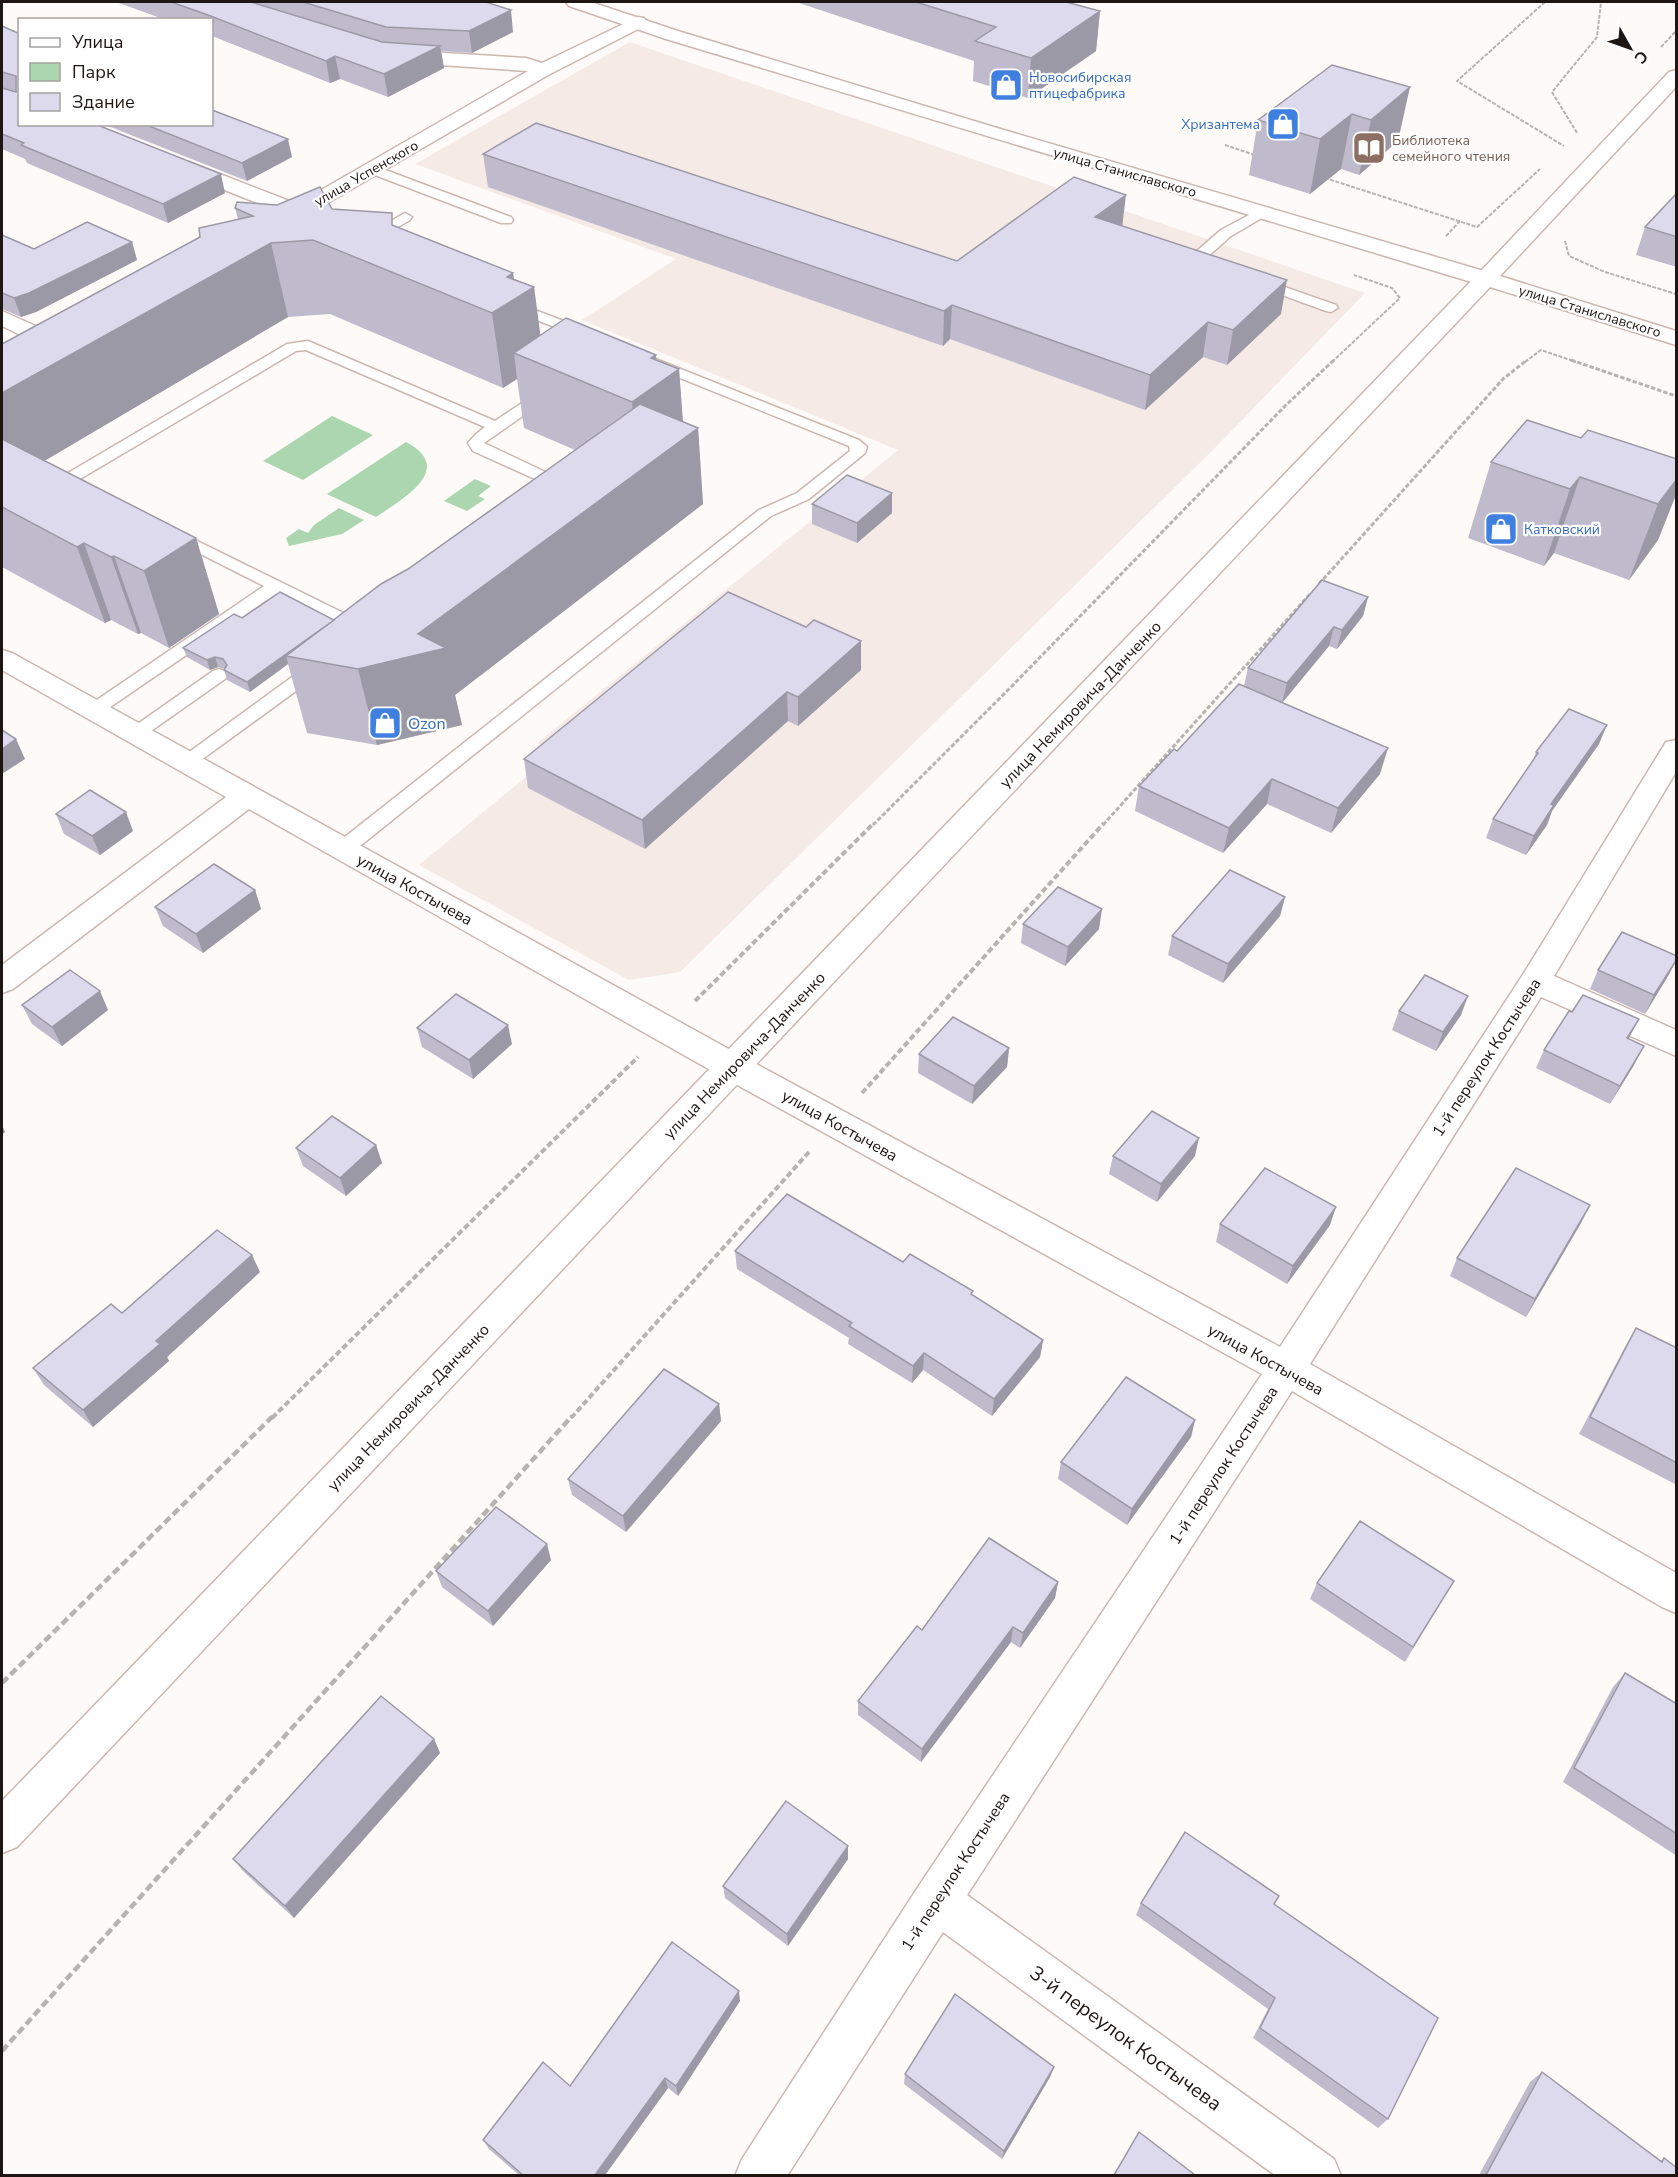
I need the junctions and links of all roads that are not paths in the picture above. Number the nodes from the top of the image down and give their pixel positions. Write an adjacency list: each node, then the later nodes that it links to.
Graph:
1 (575, 2): 2 (street, улица Станиславского)
2 (638, 22): 4 (street, улица Успенского); 9 (street, улица Станиславского)
3 (376, 52): 4 (street)
4 (543, 70): 7 (street, улица Успенского)
5 (1677, 75): 16 (street, улица Немировича-Данченко)
6 (166, 159): 8 (street)
7 (372, 169): 8 (street, улица Успенского); 11 (lane)
8 (299, 212): 12 (street, улица Успенского)
9 (1262, 212): 14 (lane); 16 (street, улица Станиславского)
10 (405, 217): 13 (lane)
11 (506, 220)
12 (278, 229)
13 (381, 252)
14 (1226, 271)
15 (1247, 278): 18 (lane)
16 (1486, 279): 21 (street, улица Станиславского); 45 (street, улица Немировича-Данченко)
17 (500, 300): 22 (lane)
18 (1331, 308)
19 (2, 318): 20 (street)
20 (80, 334)
21 (1677, 338)
22 (605, 342)
23 (637, 355): 41 (lane)
24 (556, 387): 25 (lane)
25 (497, 427): 26 (lane); 29 (lane)
26 (71, 480): 27 (lane); 28 (lane)
27 (52, 488)
28 (105, 500)
29 (548, 501)
30 (159, 526): 31 (lane)
31 (276, 586): 32 (lane); 36 (lane)
32 (348, 645)
33 (2, 659): 36 (street, улица Костычева)
34 (329, 659): 39 (lane)
35 (219, 675): 37 (lane)
36 (94, 710): 37 (street, улица Костычева)
37 (135, 734): 39 (street, улица Костычева)
38 (1677, 749): 43 (street, 1-й переулок Костычева)
39 (187, 762): 40 (street, улица Костычева)
40 (247, 796): 41 (street, улица Костычева); 42 (street)
41 (343, 849): 45 (street, улица Костычева)
42 (2, 981)
43 (1534, 981): 44 (street); 46 (street, 1-й переулок Костычева)
44 (1677, 1044)
45 (733, 1067): 46 (street, улица Костычева); 48 (street, улица Немировича-Данченко)
46 (1286, 1369): 47 (street, улица Костычева); 49 (street, 1-й переулок Костычева)
47 (1677, 1594)
48 (2, 1832)
49 (936, 1900): 50 (street, 1-й переулок Костычева); 51 (street, 3-й переулок Костычева)
50 (759, 2175)
51 (1317, 2175)

